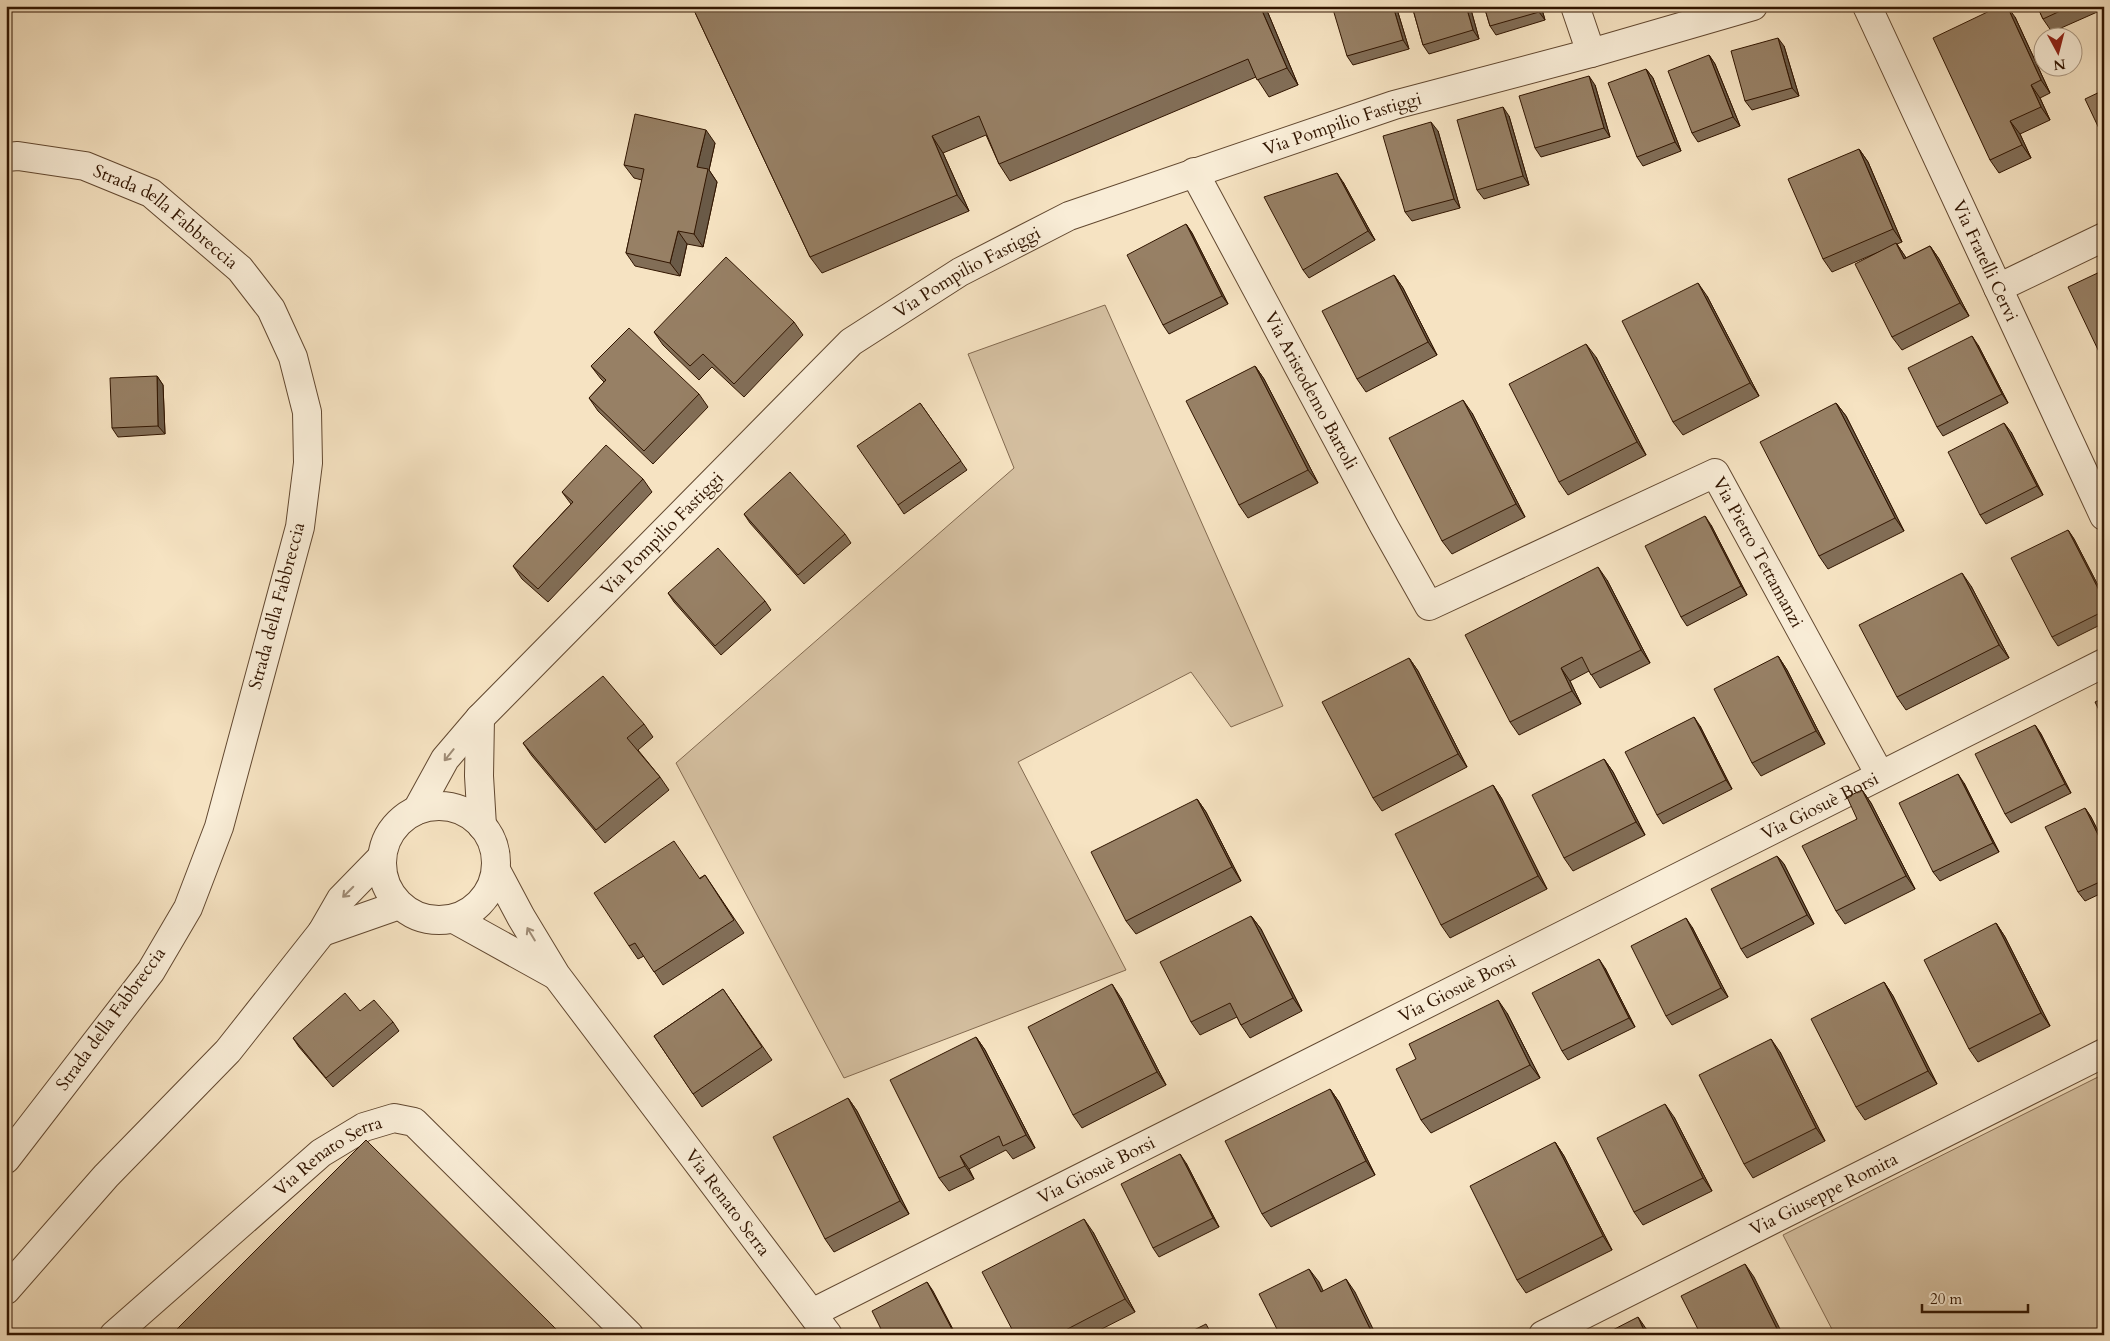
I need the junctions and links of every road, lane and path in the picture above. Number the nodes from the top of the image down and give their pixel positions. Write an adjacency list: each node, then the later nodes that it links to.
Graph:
1 (1575, 6): 4 (street)
2 (1753, 6): 4 (street, Via Pompilio Fastiggi)
3 (1867, 6): 8 (street, Via Fratelli Cervi)
4 (1591, 53): 6 (street, Via Pompilio Fastiggi)
5 (6, 157): 23 (street, Strada della Fabbreccia)
6 (1194, 172): 10 (street, Via Aristodemo Bartoli); 12 (street, Via Pompilio Fastiggi)
7 (2104, 237): 8 (street)
8 (1998, 288): 9 (street, Via Fratelli Cervi)
9 (2104, 516)
10 (1429, 606): 13 (street, Via Pietro Tettamanzi)
11 (2104, 663): 13 (street, Via Giosuè Borsi)
12 (480, 718): 14 (street, Via Pompilio Fastiggi, one-way to 14); 15 (street)
13 (1880, 775): 25 (street, Via Giosuè Borsi)
14 (417, 810): 15 (street); 16 (street)
15 (482, 826): 17 (street)
16 (382, 858): 18 (street); 20 (street, one-way to 20)
17 (496, 870): 19 (street); 21 (street, Via Renato Serra, one-way to 17)
18 (399, 905): 19 (street); 20 (street)
19 (454, 919): 21 (street, Via Renato Serra)
20 (322, 932): 24 (street)
21 (556, 975): 25 (street, Via Renato Serra)
22 (2104, 1053): 29 (street, Via Giuseppe Romita)
23 (6, 1160)
24 (6, 1290)
25 (812, 1313): 28 (street, Via Renato Serra)
26 (114, 1335): 27 (street, Via Renato Serra)
27 (628, 1335)
28 (828, 1335)
29 (1543, 1335)

